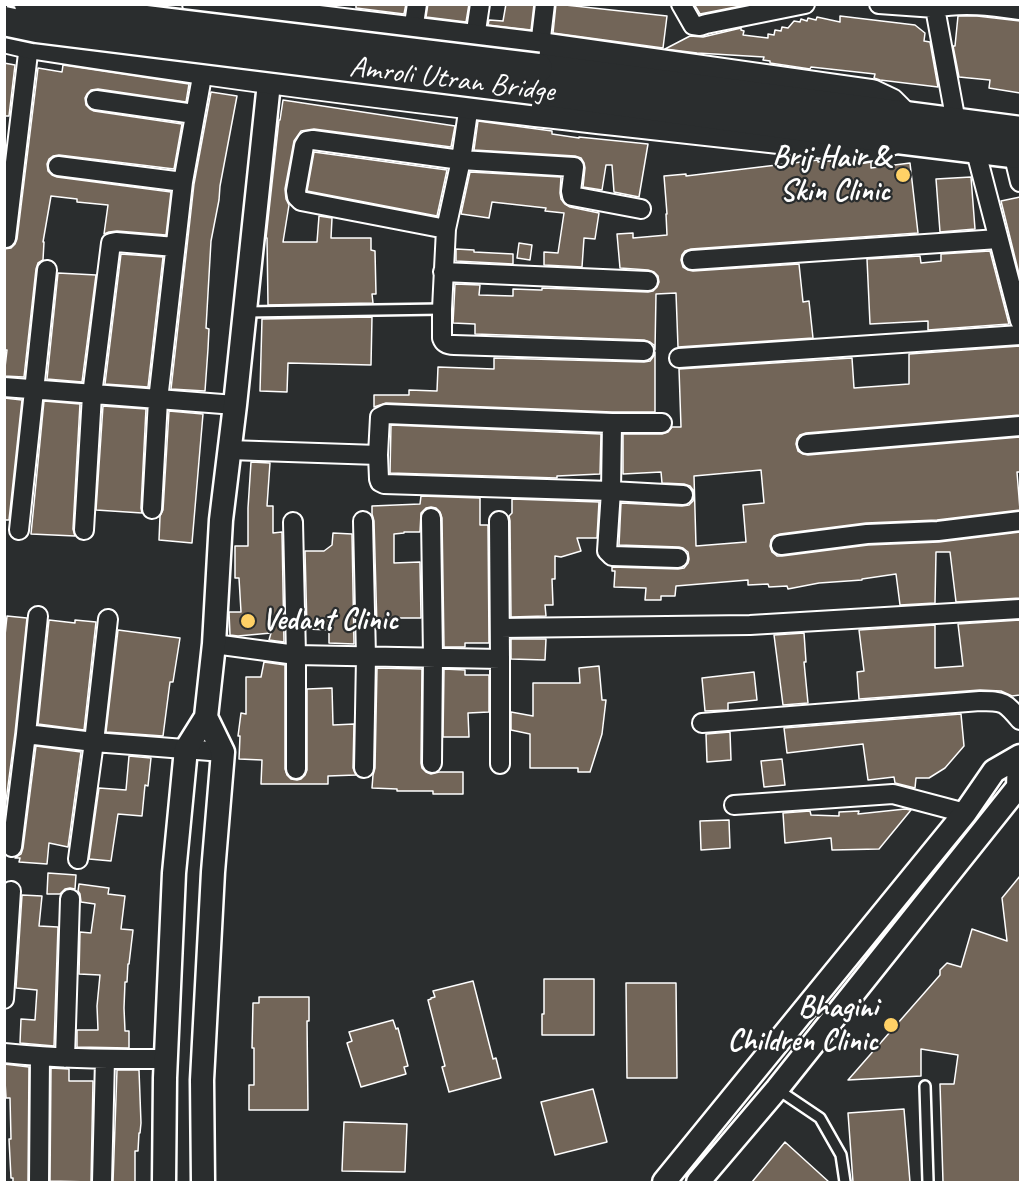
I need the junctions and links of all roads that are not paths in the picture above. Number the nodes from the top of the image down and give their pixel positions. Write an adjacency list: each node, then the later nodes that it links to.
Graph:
1 (29, 4): 20 (main road, Amroli Utran Bridge, bridge)
2 (196, 4): 11 (main road)
3 (417, 4): 16 (street)
4 (480, 4): 17 (street)
5 (545, 4): 20 (street)
6 (681, 4): 7 (street)
7 (805, 4)
8 (879, 4): 10 (street)
9 (983, 5): 10 (street); 12 (street)
10 (945, 6): 26 (street)
11 (228, 7): 13 (main road)
12 (1018, 8)
13 (280, 10): 14 (main road); 22 (street)
14 (348, 13): 16 (main road)
15 (4, 21): 20 (main road, Amroli Utran Bridge, bridge)
16 (413, 31): 17 (main road)
17 (475, 38): 20 (main road)
18 (4, 39): 19 (main road)
19 (29, 45): 21 (main road); 36 (street)
20 (537, 68): 27 (main road, Amroli Utran Bridge); 27 (main road)
21 (203, 71): 22 (main road); 25 (street)
22 (269, 80): 24 (main road); 44 (street)
23 (96, 100): 25 (street)
24 (469, 105): 27 (main road); 30 (street)
25 (194, 114): 32 (street)
26 (956, 122): 27 (main road); 28 (main road)
27 (902, 128): 29 (main road)
28 (1018, 146): 29 (main road); 33 (street)
29 (975, 148): 37 (street)
30 (461, 160): 34 (street); 35 (street); 35 (street)
31 (58, 166): 32 (street)
32 (183, 182): 38 (street)
33 (1020, 182)
34 (641, 209)
35 (446, 229): 41 (street)
36 (6, 238)
37 (998, 239): 39 (street); 45 (street)
38 (176, 247): 51 (street); 52 (street)
39 (692, 260)
40 (47, 270): 50 (street)
41 (443, 272): 42 (street); 43 (street)
42 (648, 281)
43 (442, 309): 44 (lane); 47 (street)
44 (245, 312): 53 (street)
45 (1020, 321)
46 (1020, 335): 48 (street)
47 (644, 351)
48 (679, 358)
49 (4, 387): 50 (street)
50 (35, 389): 51 (street); 68 (street)
51 (92, 395): 52 (street); 69 (street)
52 (158, 400): 53 (street); 62 (street)
53 (235, 405): 58 (street)
54 (612, 423): 55 (street); 59 (street); 60 (street)
55 (662, 423)
56 (1020, 426): 57 (street)
57 (807, 444)
58 (229, 450): 59 (street); 76 (street)
59 (378, 455): 60 (street)
60 (611, 491): 61 (street); 71 (street)
61 (683, 495)
62 (152, 509)
63 (431, 518): 79 (street)
64 (363, 521): 78 (street)
65 (499, 521): 75 (street)
66 (1020, 521): 70 (street)
67 (293, 522): 77 (street)
68 (19, 530)
69 (84, 530)
70 (781, 545)
71 (678, 558)
72 (1020, 609): 75 (street)
73 (38, 616): 84 (street)
74 (108, 619): 85 (street)
75 (500, 628): 80 (street)
76 (214, 644): 77 (street); 81 (street)
77 (296, 655): 78 (street); 92 (street)
78 (366, 657): 79 (street); 91 (street)
79 (433, 657): 80 (street); 89 (street)
80 (500, 659): 90 (street)
81 (206, 717): 86 (street); 87 (street)
82 (1020, 720): 83 (street)
83 (702, 723)
84 (26, 734): 85 (street); 95 (street)
85 (94, 742): 86 (street); 96 (street)
86 (186, 749): 87 (street); 104 (street)
87 (224, 752): 105 (street)
88 (1019, 757): 94 (street); 107 (street)
89 (432, 763)
90 (500, 765)
91 (364, 768)
92 (296, 769)
93 (734, 805): 94 (street)
94 (965, 813): 108 (street)
95 (12, 847)
96 (78, 860)
97 (10, 891): 99 (street)
98 (70, 899): 102 (street)
99 (4, 999)
100 (4, 1053): 101 (street)
101 (40, 1058): 102 (street); 109 (street)
102 (64, 1058): 103 (street)
103 (105, 1059): 104 (street); 110 (street)
104 (166, 1068): 105 (street); 111 (street)
105 (202, 1080): 112 (street)
106 (925, 1086): 115 (lane)
107 (777, 1089): 113 (street); 114 (lane)
108 (670, 1174): 113 (street)
109 (39, 1182)
110 (102, 1182)
111 (164, 1182)
112 (203, 1182)
113 (700, 1182)
114 (845, 1182)
115 (928, 1182)

